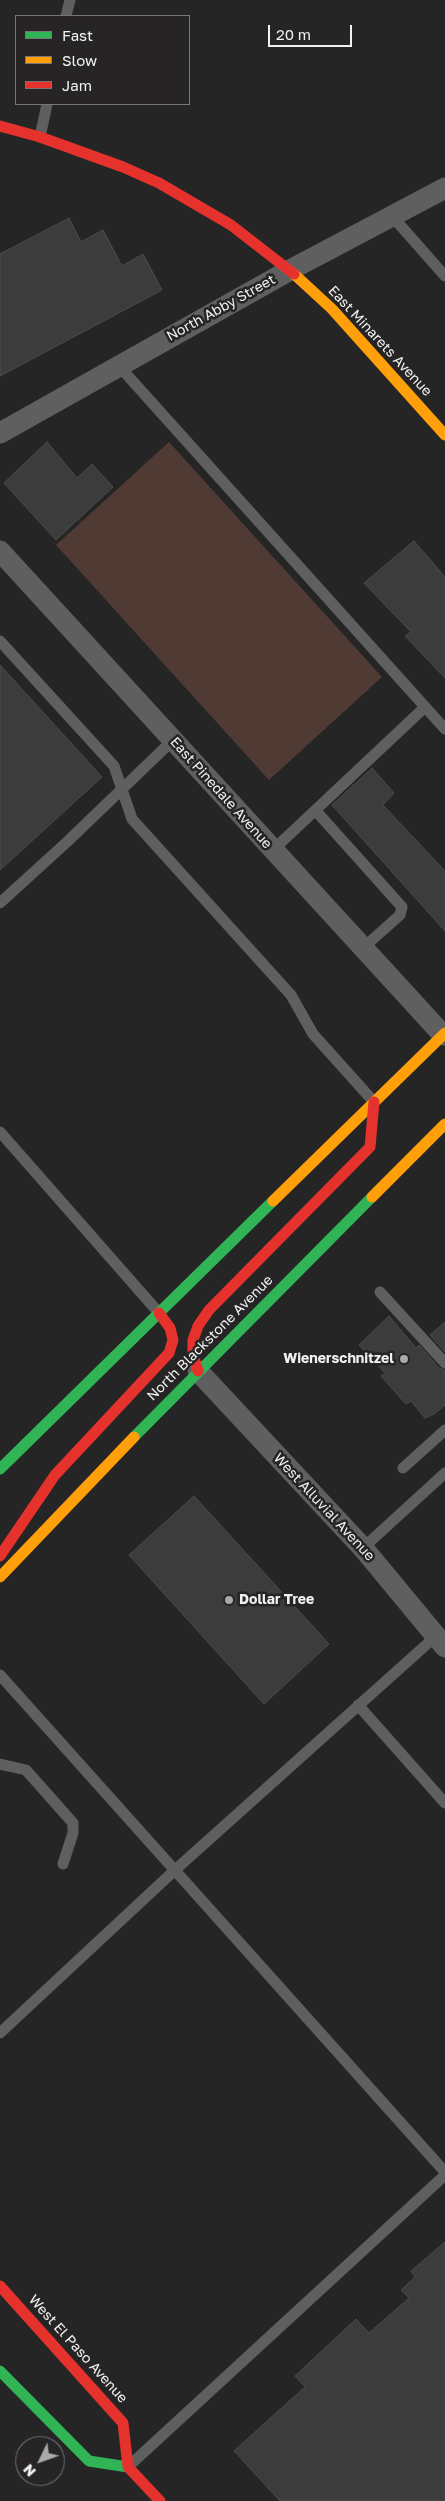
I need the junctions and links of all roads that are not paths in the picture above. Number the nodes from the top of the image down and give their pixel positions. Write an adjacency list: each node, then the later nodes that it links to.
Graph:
1 (70, 0): 2 (lane)
2 (66, 15)
3 (47, 105): 5 (lane)
4 (0, 126): 5 (main road, East Minarets Avenue)
5 (40, 137): 8 (main road, East Minarets Avenue)
6 (445, 188): 7 (street, North Abby Street)
7 (392, 216): 8 (street, North Abby Street); 9 (lane)
8 (290, 270): 10 (street, North Abby Street); 12 (main road, East Minarets Avenue)
9 (445, 276)
10 (119, 366): 11 (street, North Abby Street); 15 (lane)
11 (0, 433)
12 (445, 435)
13 (0, 550): 17 (street, East Pinedale Avenue)
14 (0, 641): 18 (lane)
15 (425, 707): 16 (lane); 19 (lane)
16 (445, 729)
17 (173, 740): 18 (lane); 20 (street, East Pinedale Avenue)
18 (122, 790): 21 (lane); 24 (lane)
19 (316, 811): 20 (lane); 22 (lane)
20 (274, 850): 22 (street, East Pinedale Avenue)
21 (0, 903)
22 (363, 948): 23 (street, East Pinedale Avenue)
23 (444, 1034): 24 (main road)
24 (374, 1102): 28 (main road); 30 (main road)
25 (445, 1124): 30 (main road, North Blackstone Avenue)
26 (0, 1132): 28 (lane)
27 (380, 1292): 29 (lane)
28 (159, 1313): 33 (main road); 36 (main road)
29 (445, 1363)
30 (198, 1372): 35 (street, West Alluvial Avenue); 37 (main road, North Blackstone Avenue)
31 (445, 1430): 32 (lane)
32 (403, 1468)
33 (0, 1469)
34 (445, 1473): 35 (lane)
35 (363, 1548): 38 (street, West Alluvial Avenue)
36 (0, 1556)
37 (0, 1577)
38 (441, 1641): 40 (lane)
39 (0, 1675): 44 (lane)
40 (358, 1705): 42 (lane); 44 (lane)
41 (0, 1764): 43 (lane)
42 (445, 1803)
43 (63, 1864)
44 (175, 1870): 45 (lane); 46 (lane)
45 (0, 2033)
46 (445, 2174): 49 (lane)
47 (0, 2286): 49 (main road, West El Paso Avenue)
48 (0, 2371): 49 (main road)
49 (128, 2467): 50 (main road)
50 (160, 2501)

